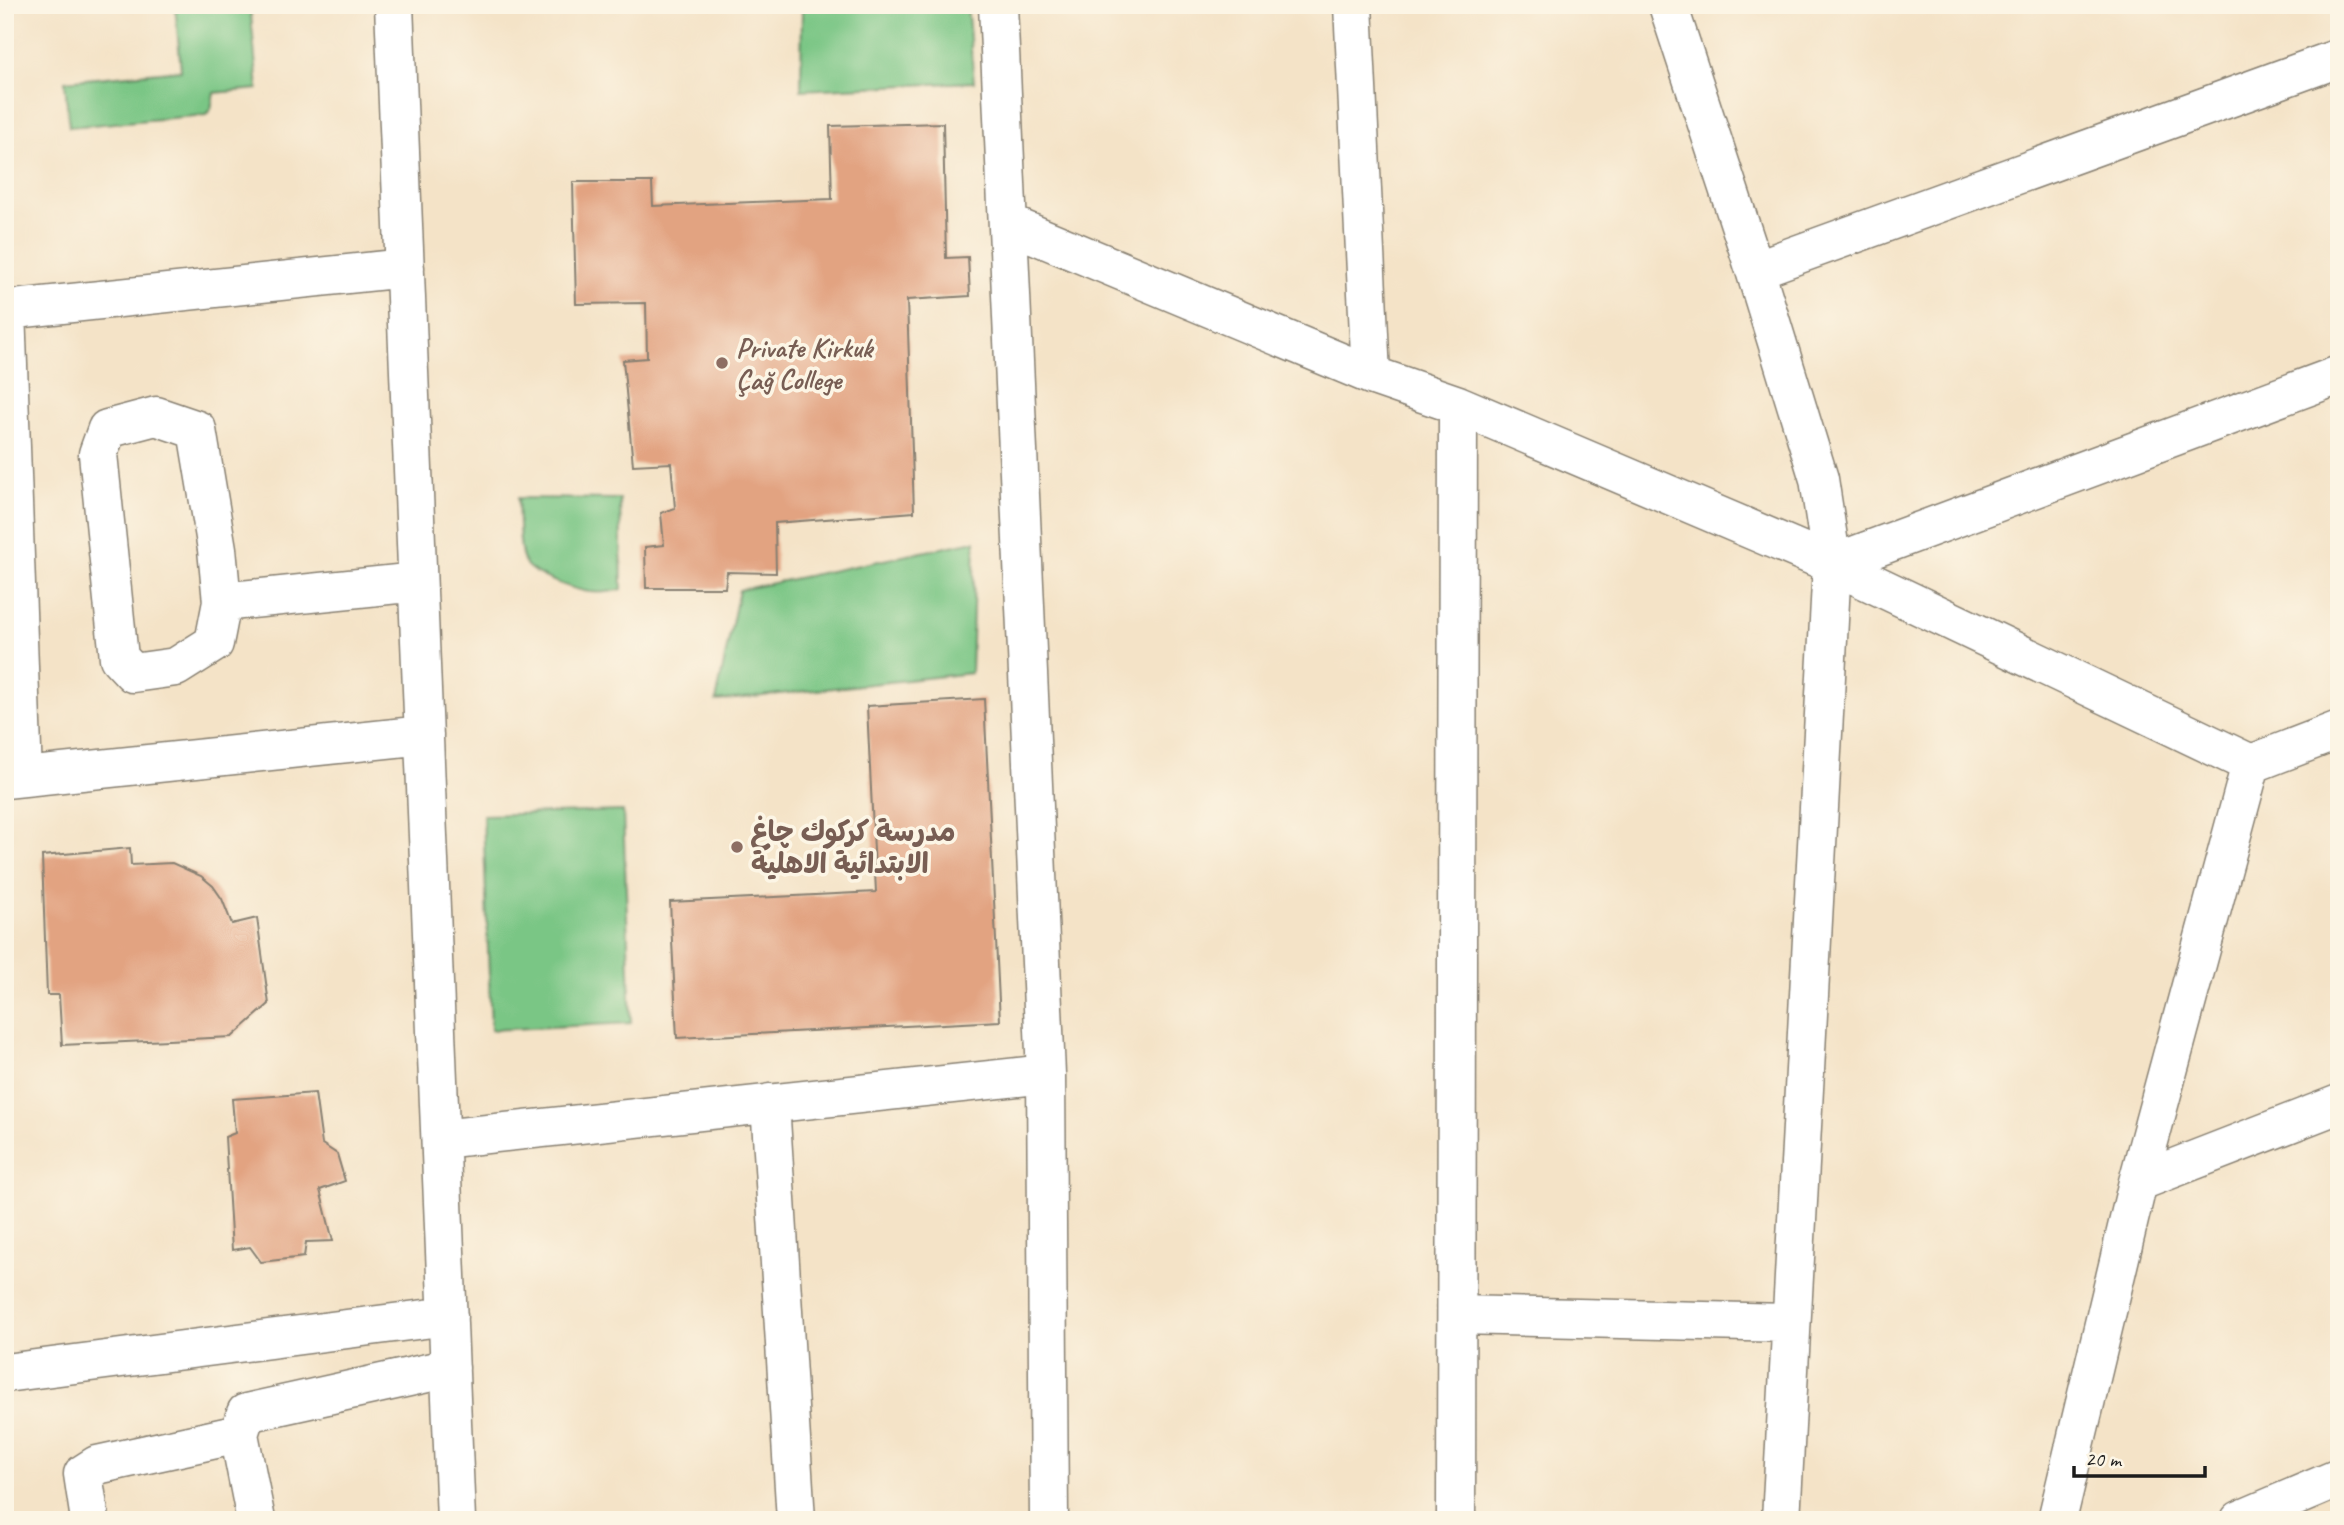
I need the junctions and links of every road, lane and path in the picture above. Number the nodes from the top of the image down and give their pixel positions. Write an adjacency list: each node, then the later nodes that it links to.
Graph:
1 (394, 5): 7 (street)
2 (998, 5): 6 (street)
3 (1353, 5): 10 (street)
4 (1668, 5): 8 (street)
5 (2339, 58): 8 (street)
6 (1009, 225): 10 (street); 20 (street)
7 (405, 268): 9 (street); 14 (street)
8 (1755, 270): 13 (street)
9 (6, 310): 19 (street)
10 (1371, 375): 12 (street)
11 (2339, 375): 13 (street)
12 (1458, 405): 13 (street); 25 (street)
13 (1832, 564): 18 (street); 27 (street)
14 (417, 582): 15 (street); 17 (street)
15 (222, 602): 15 (street)
16 (2339, 730): 18 (street)
17 (424, 735): 19 (street); 23 (street)
18 (2250, 764): 24 (street)
19 (14, 778)
20 (1046, 1074): 21 (street); 37 (street)
21 (770, 1103): 23 (street); 36 (street)
22 (2339, 1104): 24 (street)
23 (441, 1139): 26 (street)
24 (2138, 1182): 40 (street)
25 (1457, 1315): 27 (street); 38 (street)
26 (448, 1317): 28 (street); 29 (street)
27 (1791, 1324): 39 (street)
28 (450, 1368): 30 (street); 35 (street)
29 (5, 1373)
30 (239, 1434): 33 (street); 34 (street)
31 (2339, 1478): 32 (street)
32 (2304, 1507): 41 (street)
33 (90, 1520)
34 (256, 1520)
35 (456, 1520)
36 (796, 1520)
37 (1049, 1520)
38 (1456, 1520)
39 (1781, 1520)
40 (2057, 1520)
41 (2240, 1520)

